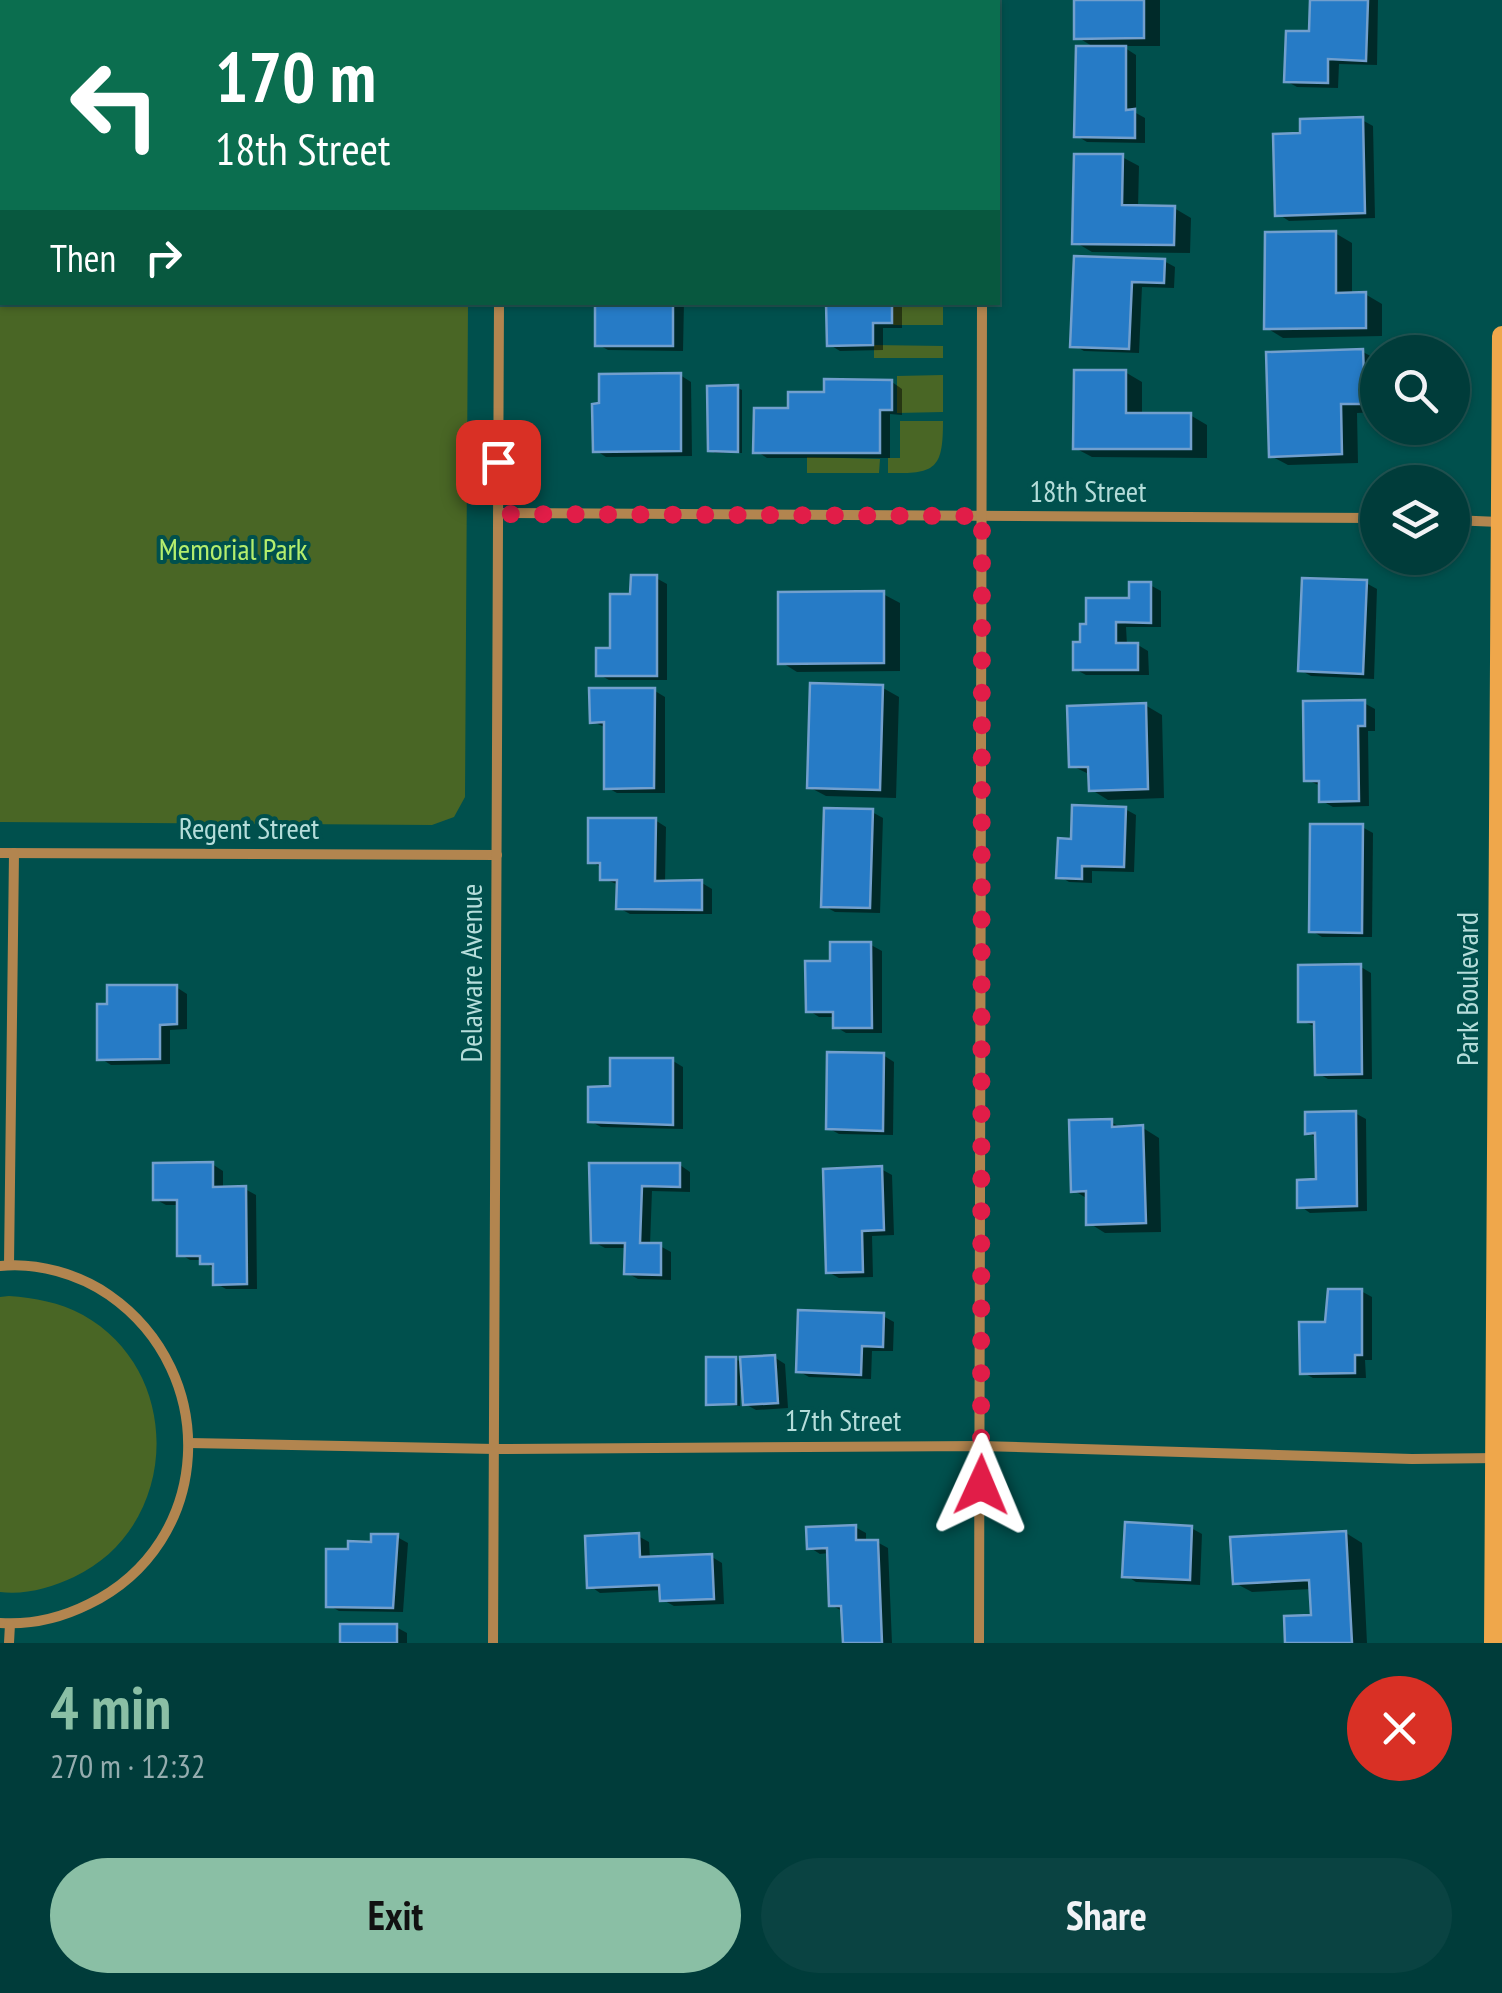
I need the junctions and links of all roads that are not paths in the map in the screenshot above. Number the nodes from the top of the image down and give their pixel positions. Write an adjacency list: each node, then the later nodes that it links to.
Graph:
1 (499, 305): 5 (street, Delaware Avenue)
2 (982, 305): 6 (street)
3 (1502, 336): 4 (street, Park Boulevard)
4 (1502, 462): 9 (street, Park Boulevard)
5 (498, 514): 6 (street, 18th Street); 12 (street, Delaware Avenue)
6 (982, 516): 7 (street, 18th Street); 16 (street)
7 (1360, 518)
8 (1470, 521): 9 (street)
9 (1499, 522): 13 (street, Park Boulevard)
10 (0, 853): 11 (street, Regent Street)
11 (14, 854): 12 (street, Regent Street); 14 (street)
12 (498, 855): 17 (street, Delaware Avenue)
13 (1500, 1107): 18 (street, Park Boulevard)
14 (4, 1265): 15 (street)
15 (189, 1443): 17 (street, 17th Street); 20 (street)
16 (982, 1446): 17 (street, 17th Street); 18 (street, 17th Street); 23 (street)
17 (495, 1449): 22 (street, Delaware Avenue)
18 (1497, 1458): 19 (street, Park Boulevard)
19 (1498, 1581): 24 (street, Park Boulevard)
20 (5, 1623): 21 (street)
21 (9, 1643)
22 (493, 1643)
23 (979, 1643)
24 (1494, 1643)

